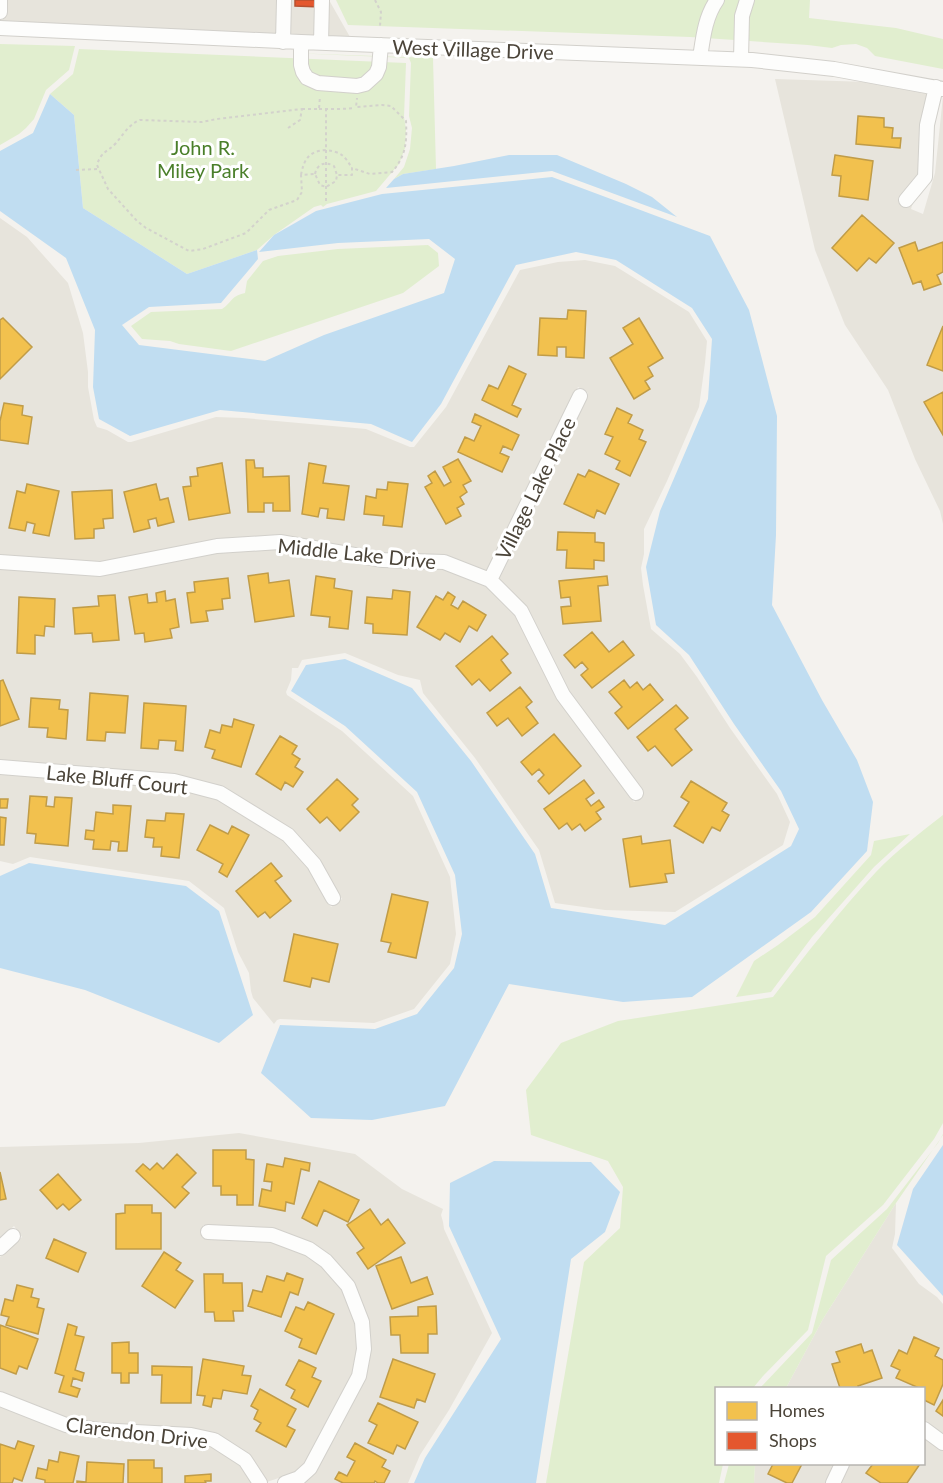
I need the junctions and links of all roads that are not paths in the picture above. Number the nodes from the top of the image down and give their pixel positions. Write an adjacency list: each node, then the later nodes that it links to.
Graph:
1 (0, 0): 6 (street)
2 (284, 0): 8 (street)
3 (322, 0): 10 (street)
4 (717, 0): 12 (street)
5 (747, 0): 13 (street)
6 (0, 12)
7 (0, 28): 8 (street, West Village Drive)
8 (283, 42): 9 (street, West Village Drive)
9 (301, 42): 10 (street, West Village Drive); 11 (street)
10 (321, 43): 11 (street, West Village Drive)
11 (381, 45): 12 (street, West Village Drive)
12 (700, 58): 13 (street, West Village Drive)
13 (741, 59): 14 (street, West Village Drive)
14 (940, 88): 15 (street)
15 (906, 200)
16 (580, 396): 18 (street, Village Lake Place)
17 (0, 562): 18 (street, Middle Lake Drive)
18 (490, 580): 20 (street, Middle Lake Drive)
19 (0, 767): 21 (street, Lake Bluff Court)
20 (636, 793)
21 (333, 898)
22 (208, 1232): 30 (street)
23 (13, 1236): 24 (street)
24 (0, 1248)
25 (0, 1400): 29 (street, Clarendon Drive)
26 (925, 1430): 27 (street)
27 (943, 1443)
28 (842, 1465): 31 (street)
29 (260, 1483)
30 (285, 1483)
31 (833, 1483)

